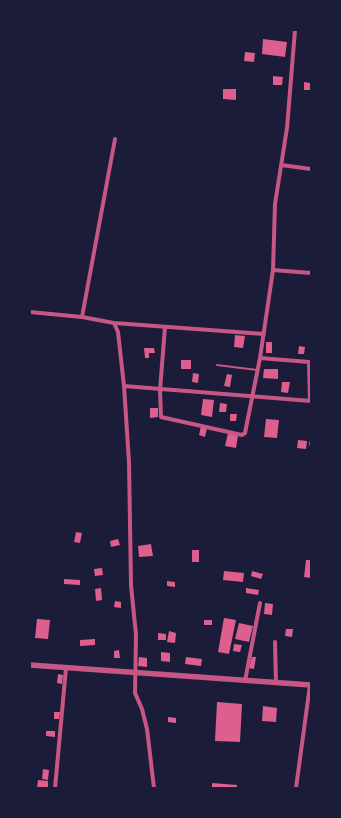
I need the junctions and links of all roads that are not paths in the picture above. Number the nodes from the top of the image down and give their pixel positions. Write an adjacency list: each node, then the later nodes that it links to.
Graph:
1 (295, 30): 3 (street)
2 (115, 139): 8 (street)
3 (281, 165): 4 (street); 5 (street)
4 (311, 169)
5 (273, 270): 6 (street); 11 (street)
6 (311, 273)
7 (30, 312): 8 (street)
8 (82, 317): 9 (street)
9 (114, 323): 10 (street); 15 (street)
10 (165, 327): 11 (street); 16 (street)
11 (264, 334): 12 (street)
12 (260, 358): 14 (street); 18 (street)
13 (217, 365): 14 (lane)
14 (256, 370): 17 (street)
15 (124, 386): 16 (street); 23 (street)
16 (160, 390): 17 (street); 17 (street)
17 (252, 397): 18 (street)
18 (311, 401)
19 (260, 603): 24 (street)
20 (276, 642): 25 (street)
21 (30, 665): 22 (street)
22 (66, 668): 23 (street); 27 (street)
23 (136, 668): 24 (street); 28 (street)
24 (245, 682): 25 (street)
25 (276, 684): 26 (street)
26 (310, 685): 29 (street)
27 (54, 788)
28 (154, 788)
29 (296, 788)

